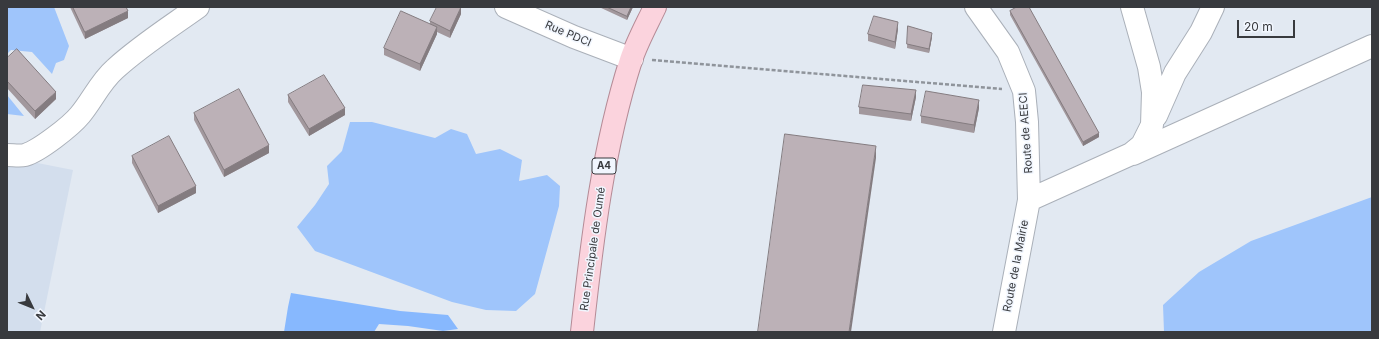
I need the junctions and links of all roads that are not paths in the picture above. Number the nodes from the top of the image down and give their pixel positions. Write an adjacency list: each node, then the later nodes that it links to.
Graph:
1 (198, 7): 11 (street)
2 (506, 7): 8 (street, Rue PDCI)
3 (655, 7): 8 (main road, Rue Principale de Oumé / A4)
4 (976, 7): 12 (street, Route de AEECI)
5 (1132, 7): 9 (street)
6 (1213, 7): 9 (street)
7 (1372, 46): 10 (street)
8 (632, 59): 13 (main road, Rue Principale de Oumé / A4)
9 (1152, 125): 10 (street)
10 (1131, 154): 12 (street)
11 (7, 155)
12 (1029, 200): 14 (street, Route de la Mairie)
13 (582, 332)
14 (1004, 332)

